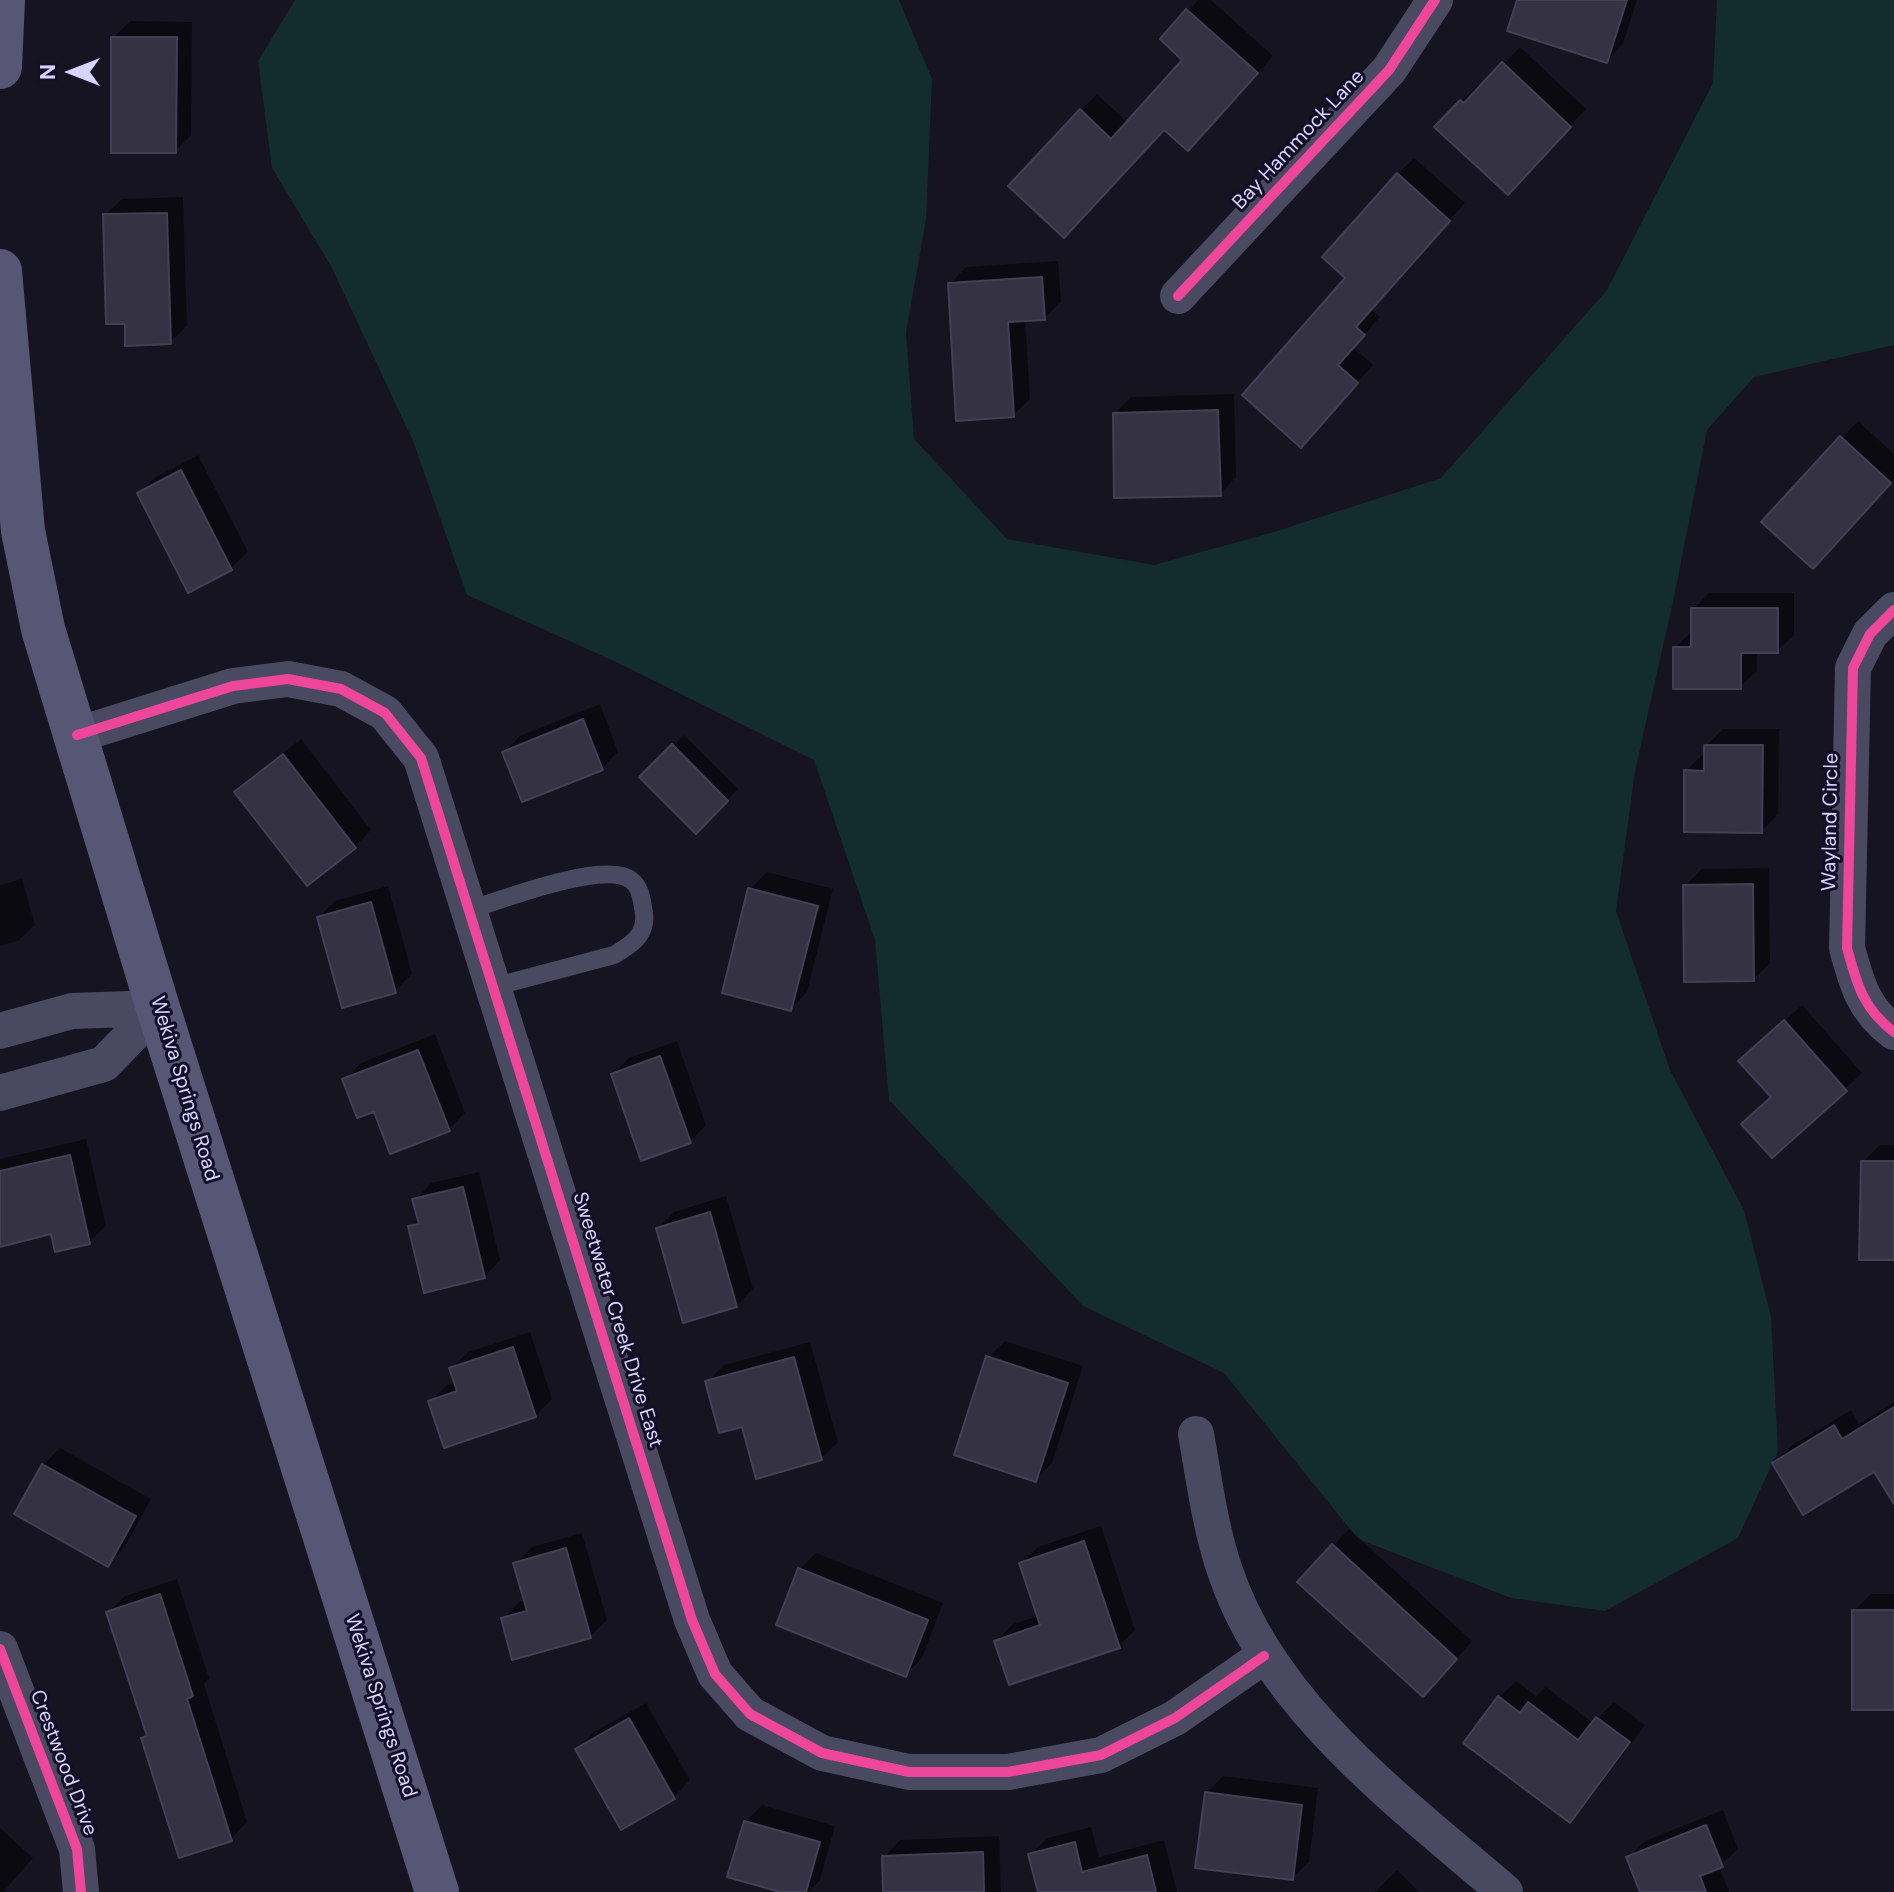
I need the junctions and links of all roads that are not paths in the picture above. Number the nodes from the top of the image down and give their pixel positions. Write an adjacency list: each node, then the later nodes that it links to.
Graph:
1 (3, 0): 3 (main road)
2 (1435, 0): 5 (street, Bay Hammock Lane)
3 (0, 67)
4 (0, 271): 7 (main road, Wekiva Springs Road)
5 (1178, 296)
6 (1894, 610): 12 (street, Wayland Circle)
7 (77, 735): 8 (street, Sweetwater Creek Drive East); 10 (main road, Wekiva Springs Road)
8 (469, 910): 9 (street, Sweetwater Creek Drive East); 9 (lane)
9 (493, 987): 16 (street, Sweetwater Creek Drive East)
10 (158, 1008): 11 (street); 13 (street); 18 (main road, Wekiva Springs Road)
11 (0, 1031)
12 (1894, 1032)
13 (0, 1093)
14 (1196, 1434): 16 (street)
15 (0, 1649): 17 (street, Crestwood Drive)
16 (1264, 1656): 19 (street)
17 (81, 1892)
18 (437, 1892)
19 (1505, 1892)

